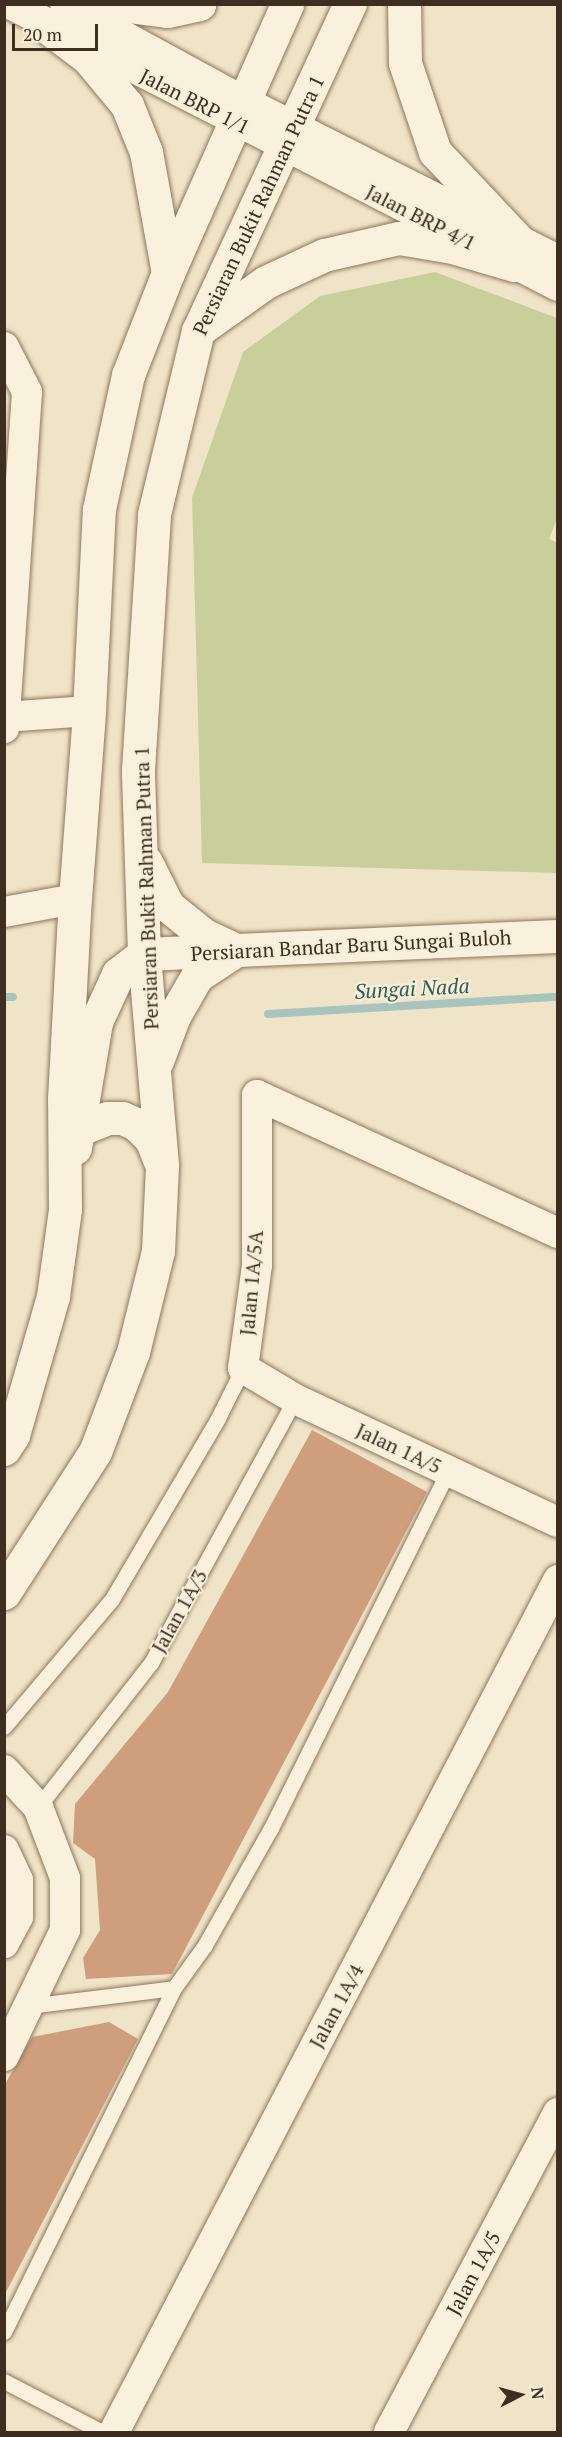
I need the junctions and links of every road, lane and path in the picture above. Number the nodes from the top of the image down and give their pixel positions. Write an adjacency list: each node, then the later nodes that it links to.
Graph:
1 (10, 4): 7 (street, Jalan BRP 1/1)
2 (112, 4): 3 (main road)
3 (199, 4)
4 (287, 4): 8 (main road)
5 (350, 4): 9 (main road, Persiaran Bukit Rahman Putra 1)
6 (404, 4): 10 (main road)
7 (54, 14): 8 (street, Jalan BRP 1/1); 12 (main road)
8 (240, 111): 9 (street, Jalan BRP 1/1); 12 (main road)
9 (290, 136): 10 (street, Jalan BRP 4/1); 14 (main road, Persiaran Bukit Rahman Putra 1)
10 (516, 253): 11 (street, Jalan BRP 4/1); 13 (street, Jalan BRP 4/1); 14 (main road)
11 (558, 260)
12 (168, 273): 16 (main road)
13 (558, 286)
14 (198, 331): 19 (main road, Persiaran Bukit Rahman Putra 1)
15 (4, 346): 17 (street)
16 (89, 711): 17 (street); 20 (main road)
17 (5, 717): 18 (street)
18 (4, 728)
19 (141, 852): 23 (main road); 24 (main road, Persiaran Bukit Rahman Putra 1)
20 (75, 899): 21 (street); 28 (main road)
21 (4, 912)
22 (558, 936): 23 (main road, Persiaran Bandar Baru Sungai Buloh)
23 (237, 950): 24 (main road, Persiaran Bandar Baru Sungai Buloh); 25 (main road)
24 (144, 954): 25 (main road, Persiaran Bukit Rahman Putra 1); 26 (main road)
25 (154, 1069): 27 (main road, Persiaran Bukit Rahman Putra 1)
26 (78, 1130): 27 (main road); 28 (main road)
27 (162, 1166): 36 (main road, Persiaran Bukit Rahman Putra 1)
28 (65, 1209): 32 (main road)
29 (558, 1233): 30 (street, Jalan 1A/5A)
30 (243, 1368): 31 (street, Jalan 1A/5); 37 (lane, Jalan 1A/5A)
31 (294, 1399): 33 (street, Jalan 1A/5); 39 (lane, Jalan 1A/3)
32 (4, 1449)
33 (448, 1471): 34 (street, Jalan 1A/5); 42 (lane)
34 (558, 1522)
35 (558, 1581): 49 (street, Jalan 1A/4)
36 (4, 1593)
37 (4, 1727)
38 (6, 1775): 39 (street)
39 (38, 1807): 43 (street)
40 (4, 1850): 41 (street)
41 (4, 1943)
42 (174, 1988): 43 (lane); 46 (lane)
43 (28, 2006): 44 (street)
44 (4, 2056)
45 (558, 2113): 50 (street, Jalan 1A/5)
46 (4, 2332)
47 (4, 2381): 48 (lane)
48 (102, 2433)
49 (114, 2433)
50 (389, 2433)

